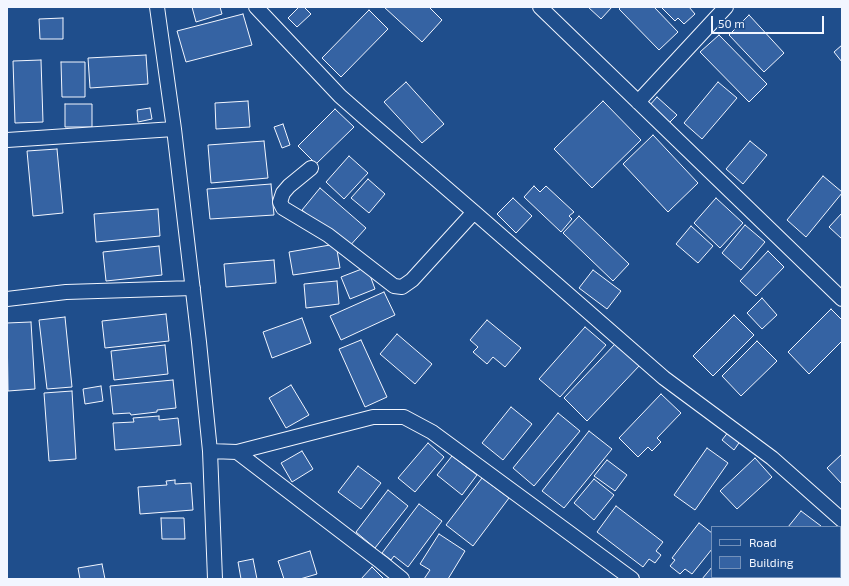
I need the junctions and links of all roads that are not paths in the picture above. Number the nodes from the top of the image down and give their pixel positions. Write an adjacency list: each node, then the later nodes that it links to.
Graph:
1 (157, 7): 6 (street)
2 (256, 7): 9 (street)
3 (540, 7): 5 (street)
4 (726, 7): 5 (street)
5 (638, 102): 12 (street)
6 (174, 129): 7 (street); 10 (street)
7 (7, 140)
8 (311, 168): 9 (street)
9 (474, 212): 15 (street)
10 (193, 288): 11 (street); 13 (street)
11 (7, 299)
12 (842, 299)
13 (210, 451): 14 (street); 16 (street)
14 (237, 452): 17 (street); 18 (street)
15 (842, 520)
16 (215, 579)
17 (402, 579)
18 (632, 579)

